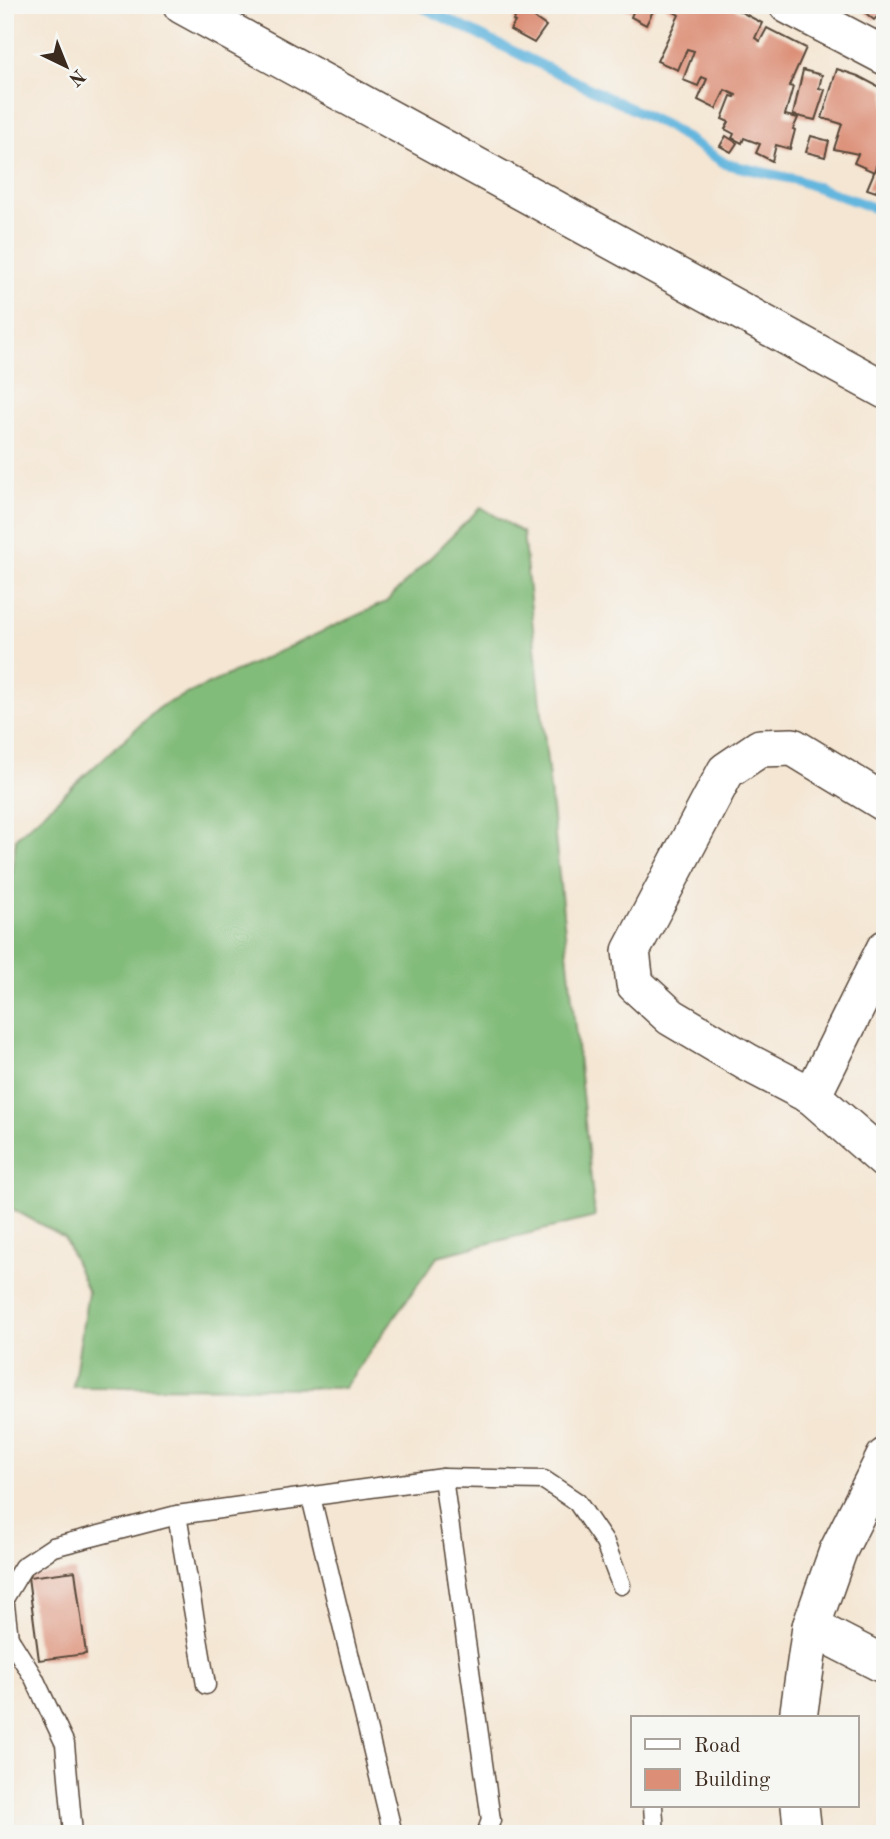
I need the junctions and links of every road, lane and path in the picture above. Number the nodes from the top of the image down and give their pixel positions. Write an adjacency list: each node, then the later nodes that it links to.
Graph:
1 (182, 5): 4 (street)
2 (788, 5): 3 (street)
3 (885, 56)
4 (885, 390)
5 (885, 803): 7 (street)
6 (885, 950): 7 (street)
7 (812, 1096): 8 (street)
8 (885, 1160)
9 (885, 1457): 16 (street)
10 (443, 1478): 11 (lane); 13 (lane); 24 (lane)
11 (311, 1497): 12 (lane); 23 (lane)
12 (177, 1516): 14 (lane); 18 (lane)
13 (621, 1585)
14 (5, 1597)
15 (5, 1605): 22 (lane)
16 (811, 1626): 17 (street); 19 (street)
17 (885, 1665)
18 (206, 1685)
19 (798, 1716)
20 (653, 1808): 25 (lane)
21 (800, 1808): 26 (street)
22 (73, 1834)
23 (393, 1834)
24 (486, 1834)
25 (655, 1834)
26 (803, 1834)

